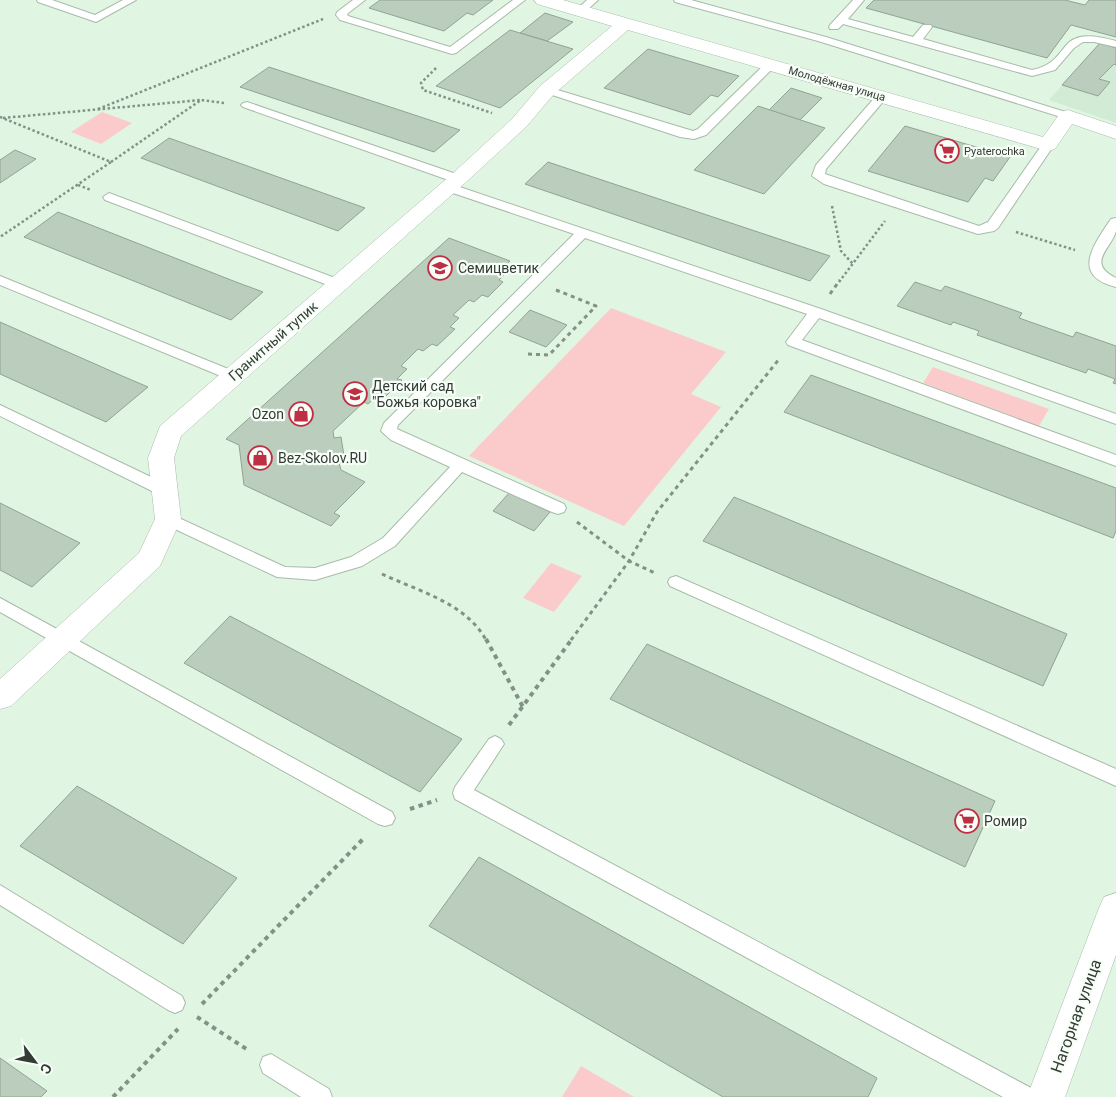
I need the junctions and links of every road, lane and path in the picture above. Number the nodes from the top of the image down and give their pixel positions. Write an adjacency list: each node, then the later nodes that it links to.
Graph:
1 (42, 0): 2 (lane)
2 (128, 0)
3 (360, 0): 9 (lane)
4 (520, 0): 16 (lane)
5 (543, 0): 8 (street, Молодёжная улица)
6 (679, 0): 13 (lane)
7 (859, 0): 10 (lane)
8 (587, 5): 11 (street, Молодёжная улица)
9 (342, 12): 16 (lane); 22 (path)
10 (840, 20): 13 (lane); 14 (lane)
11 (626, 23): 17 (street, Молодёжная улица); 18 (street, Гранитный тупик)
12 (927, 27): 14 (lane)
13 (822, 39): 23 (lane)
14 (915, 42): 15 (lane)
15 (1116, 44)
16 (452, 51): 25 (path)
17 (770, 64): 18 (lane); 19 (street, Молодёжная улица)
18 (547, 90): 25 (street, Гранитный тупик)
19 (881, 97): 27 (street, Молодёжная улица); 29 (lane)
20 (201, 100): 21 (path); 22 (path); 28 (path)
21 (247, 105): 30 (lane)
22 (98, 109): 24 (path)
23 (1068, 116): 26 (street); 27 (street)
24 (1, 118): 28 (path)
25 (519, 123): 30 (street, Гранитный тупик)
26 (1116, 133)
27 (1048, 145): 34 (lane)
28 (111, 162): 36 (path)
29 (828, 181): 34 (lane); 38 (path)
30 (453, 183): 35 (lane); 42 (street, Гранитный тупик)
31 (109, 196): 42 (lane)
32 (1116, 222): 37 (lane)
33 (884, 223): 38 (path)
34 (993, 225): 37 (path)
35 (583, 232): 40 (lane); 43 (lane)
36 (0, 237)
37 (1094, 256): 41 (lane)
38 (853, 264): 43 (path)
39 (0, 280): 46 (lane)
40 (534, 281): 45 (path); 50 (lane)
41 (1116, 283)
42 (338, 284): 46 (street, Гранитный тупик)
43 (816, 312): 44 (lane); 48 (lane)
44 (793, 342): 49 (lane); 54 (path)
45 (528, 354)
46 (233, 376): 51 (street, Гранитный тупик)
47 (0, 410): 51 (lane)
48 (1116, 419)
49 (1116, 461)
50 (460, 465): 52 (lane); 55 (lane)
51 (166, 491): 53 (street, Гранитный тупик)
52 (558, 508): 54 (path)
53 (168, 519): 55 (lane); 58 (street, Гранитный тупик)
54 (629, 561): 56 (path); 60 (path)
55 (356, 562): 60 (path)
56 (676, 582): 62 (lane)
57 (0, 604): 58 (lane)
58 (64, 639): 59 (street, Гранитный тупик); 64 (lane)
59 (0, 697)
60 (522, 707): 61 (path)
61 (495, 744): 63 (lane)
62 (1116, 778)
63 (462, 793): 64 (path); 71 (lane)
64 (385, 818): 67 (path)
65 (0, 894): 67 (lane)
66 (1116, 908): 72 (street, Нагорная улица)
67 (184, 1009): 68 (path); 69 (path)
68 (271, 1065): 70 (lane)
69 (113, 1097)
70 (321, 1097)
71 (1025, 1097)
72 (1046, 1097)

